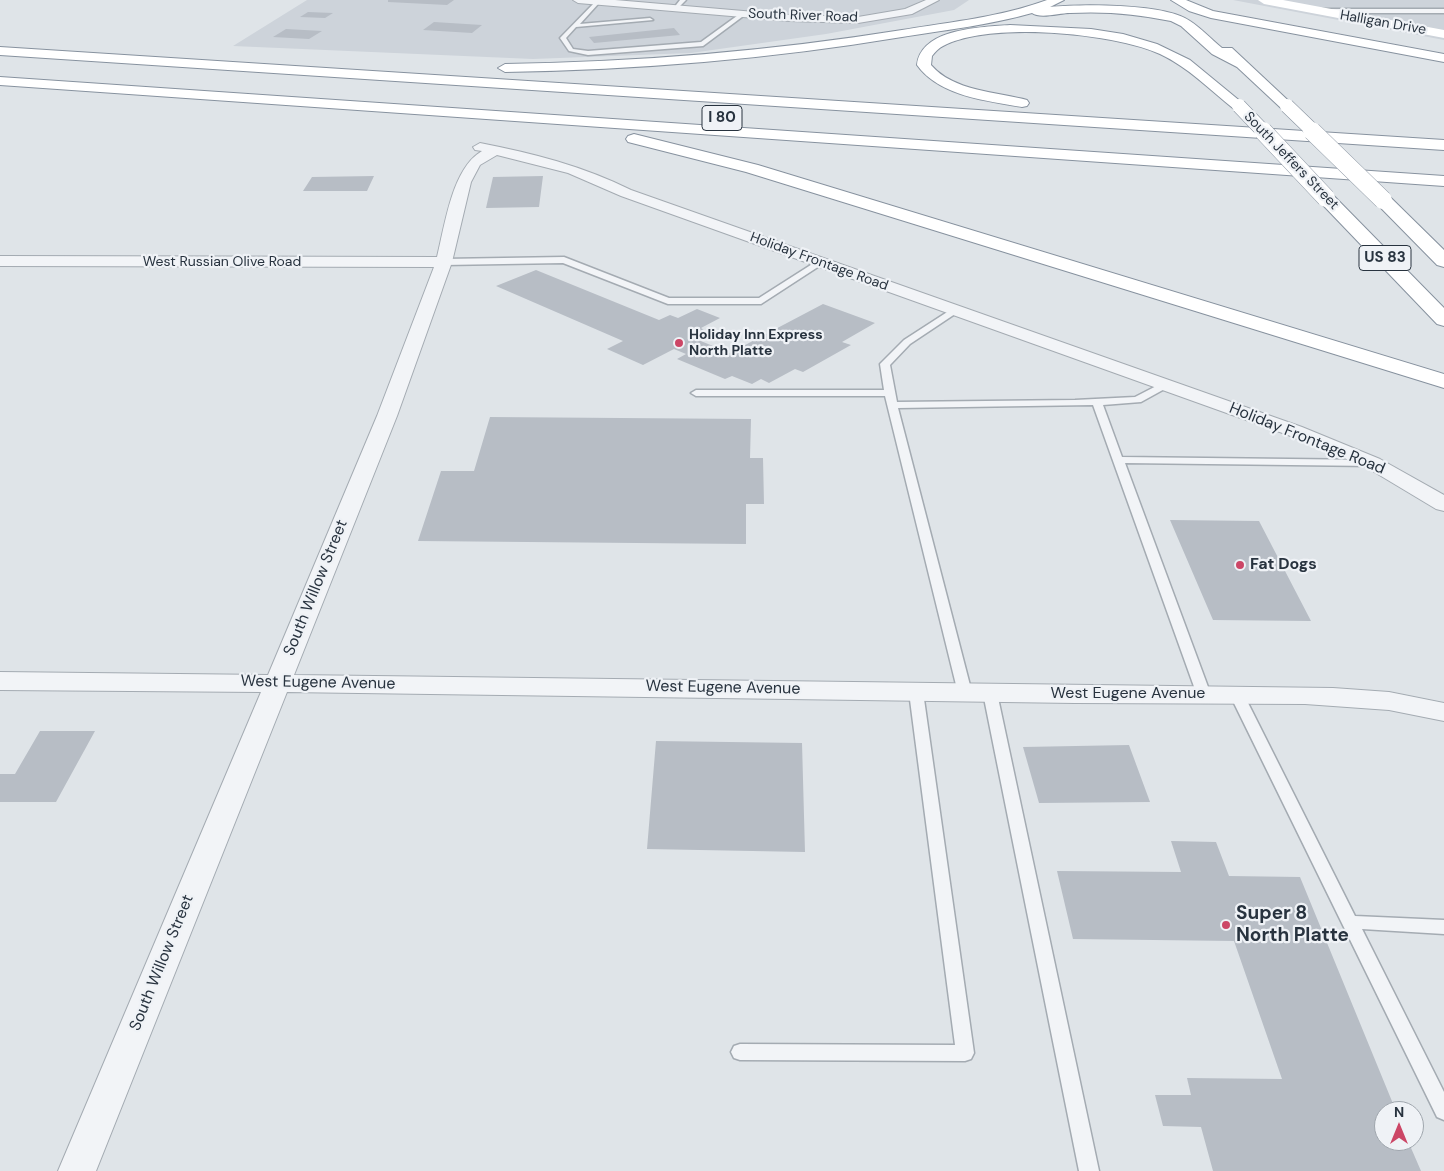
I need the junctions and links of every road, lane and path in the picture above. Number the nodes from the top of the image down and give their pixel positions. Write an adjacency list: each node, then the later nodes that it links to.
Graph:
1 (578, 0): 9 (street, South River Road)
2 (683, 0): 10 (lane)
3 (934, 0): 13 (street, South River Road)
4 (1058, 0): 19 (main road)
5 (1139, 0): 14 (main road)
6 (1173, 0): 24 (main road, US 83)
7 (1177, 0): 23 (main road)
8 (1264, 0): 11 (main road, Halligan Drive)
9 (597, 2): 10 (street, South River Road); 16 (lane)
10 (675, 8): 13 (street, South River Road)
11 (1316, 11): 12 (lane); 18 (main road, Halligan Drive)
12 (1444, 11)
13 (743, 14): 16 (lane)
14 (1152, 14): 17 (main road); 19 (main road); 24 (main road)
15 (650, 20): 16 (lane)
16 (573, 26)
17 (1164, 27)
18 (1444, 34)
19 (890, 36): 26 (main road)
20 (0, 46): 25 (main road)
21 (1183, 47): 30 (main road, South Jeffers Street / US 83)
22 (0, 51): 32 (main road, I 80)
23 (1444, 58)
24 (1240, 64): 36 (main road, US 83, bridge)
25 (454, 67)
26 (490, 68)
27 (0, 69): 34 (main road, I 80)
28 (0, 81): 29 (main road)
29 (370, 106): 35 (main road); 46 (main road)
30 (1238, 106): 31 (main road); 42 (main road, South Jeffers Street / US 83, bridge)
31 (1444, 132)
32 (1444, 145)
33 (483, 148): 40 (street, South Willow Street); 41 (street, Holiday Frontage Road)
34 (1444, 167)
35 (1444, 181)
36 (1383, 200): 37 (main road); 39 (main road, US 83)
37 (1444, 249)
38 (0, 261): 40 (street, West Russian Olive Road)
39 (1444, 261)
40 (444, 262): 41 (lane); 56 (street, South Willow Street)
41 (820, 263): 43 (street, Holiday Frontage Road)
42 (1405, 278): 44 (main road); 45 (main road, South Jeffers Street / US 83)
43 (955, 310): 47 (street, Holiday Frontage Road); 49 (lane)
44 (1444, 312)
45 (1444, 320)
46 (1444, 381)
47 (1166, 384): 50 (lane); 53 (street, Holiday Frontage Road)
48 (696, 393): 49 (lane)
49 (890, 393): 51 (lane)
50 (1098, 402): 51 (lane); 52 (lane)
51 (892, 405): 58 (lane)
52 (1119, 460): 53 (lane); 59 (lane)
53 (1373, 463): 54 (street, Holiday Frontage Road)
54 (1444, 504)
55 (0, 681): 56 (street, West Eugene Avenue)
56 (277, 682): 57 (street, West Eugene Avenue); 66 (street, South Willow Street)
57 (916, 692): 58 (street, West Eugene Avenue); 64 (lane)
58 (977, 693): 59 (street, West Eugene Avenue); 67 (lane)
59 (1204, 695): 60 (street, West Eugene Avenue)
60 (1237, 695): 61 (street, West Eugene Avenue); 62 (lane)
61 (1444, 712)
62 (1350, 922): 63 (lane); 65 (lane)
63 (1444, 927)
64 (740, 1052)
65 (1444, 1110)
66 (77, 1171)
67 (1089, 1171)

